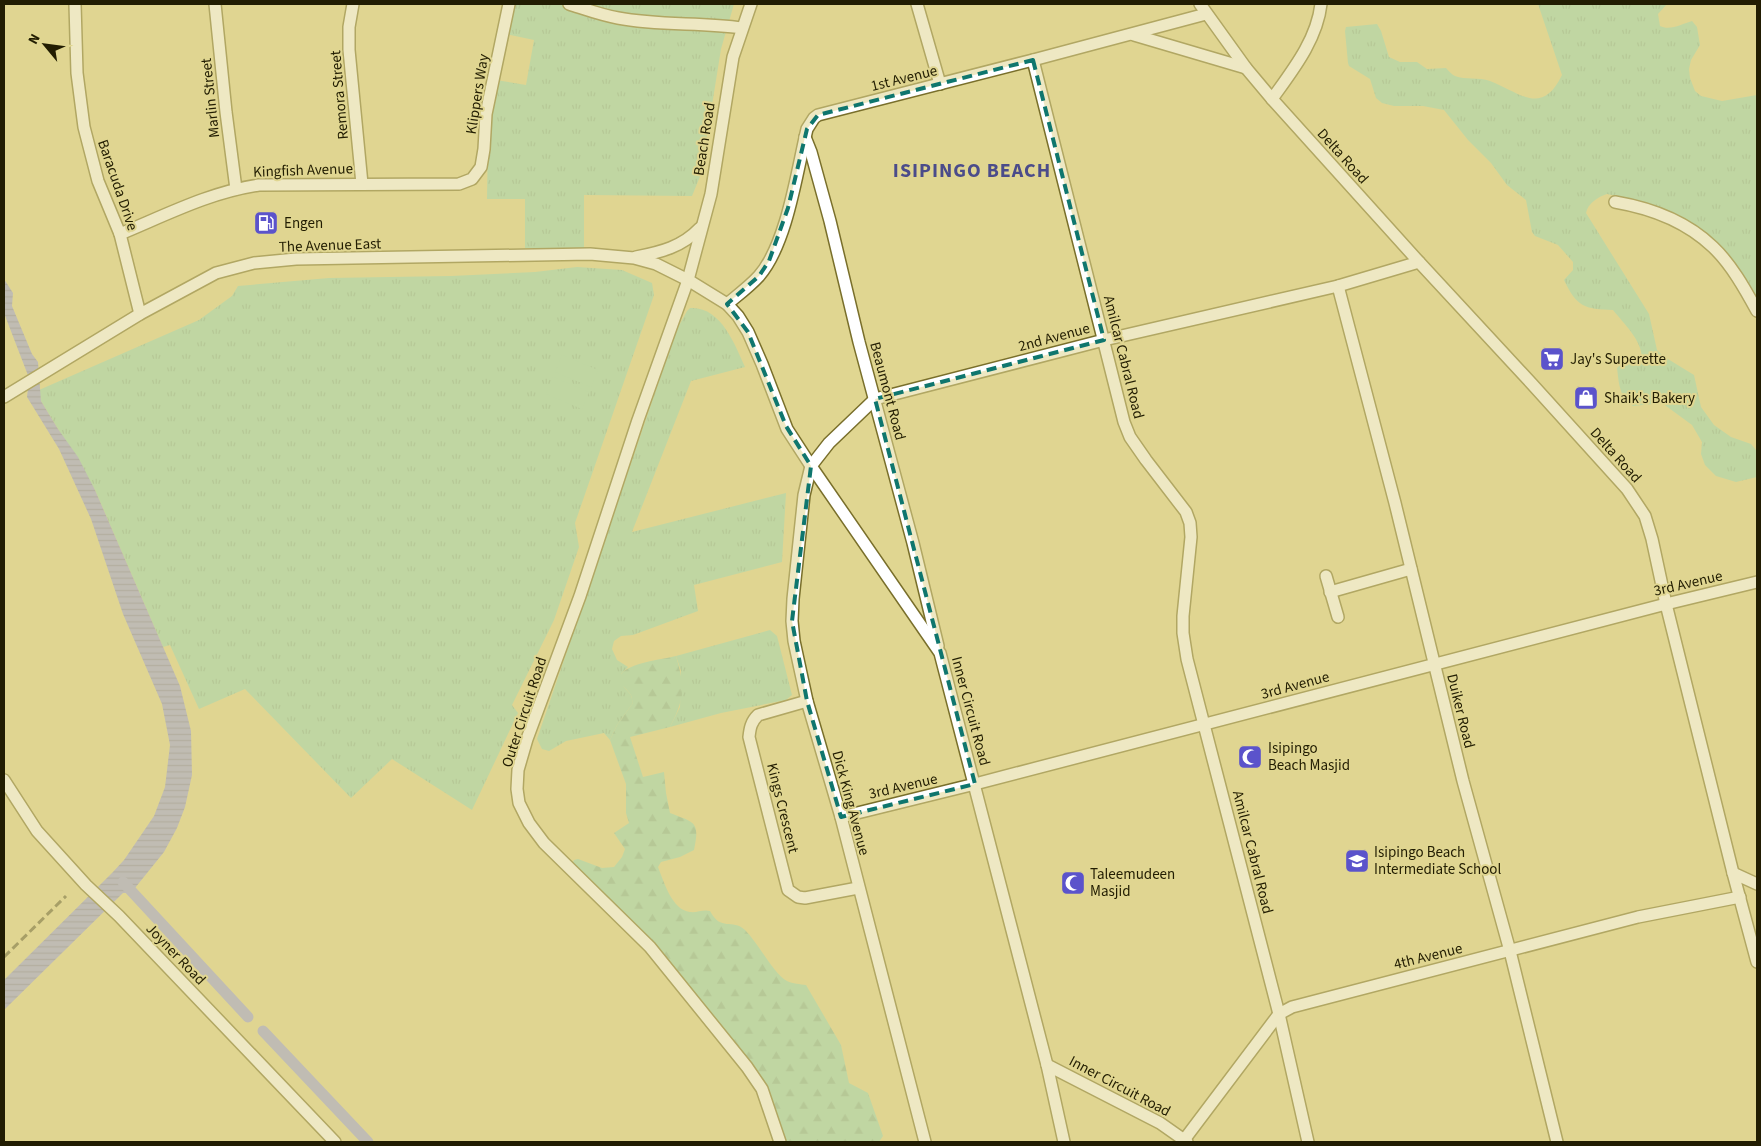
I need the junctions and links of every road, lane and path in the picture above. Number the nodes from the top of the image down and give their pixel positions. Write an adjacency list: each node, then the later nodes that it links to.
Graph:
1 (75, 4): 22 (street, Baracuda Drive)
2 (215, 4): 19 (street, Marlin Street)
3 (353, 4): 18 (street, Remora Street)
4 (509, 4): 17 (street, Klippers Way)
5 (569, 4): 10 (street)
6 (751, 4): 10 (street, Beach Road)
7 (917, 4): 14 (street)
8 (1321, 4): 15 (street)
9 (1203, 9): 11 (street, 1st Avenue); 13 (street, Delta Road)
10 (742, 28): 21 (street, Beach Road)
11 (1133, 34): 12 (street, 1st Avenue); 13 (street)
12 (1033, 60): 14 (street, 1st Avenue); 30 (street, Amilcar Cabral Road)
13 (1246, 68): 15 (street, Delta Road)
14 (940, 84): 16 (street, 1st Avenue)
15 (1272, 99): 24 (street, Delta Road)
16 (805, 137): 27 (street, 1st Avenue); 32 (street, Beaumont Road)
17 (466, 182): 18 (street, Kingfish Avenue)
18 (362, 184): 19 (street, Kingfish Avenue)
19 (236, 189): 22 (street, Kingfish Avenue)
20 (1616, 202): 28 (street)
21 (701, 227): 23 (street); 25 (street, Beach Road)
22 (120, 234): 29 (street, Baracuda Drive)
23 (634, 258): 25 (street, The Avenue East); 29 (street, The Avenue East)
24 (1419, 262): 26 (street, 2nd Avenue); 38 (street, Delta Road)
25 (688, 280): 27 (street, Inner Circuit Road); 57 (street, Outer Circuit Road)
26 (1338, 286): 30 (street, 2nd Avenue); 34 (street, Duiker Road)
27 (727, 304): 33 (street, Inner Circuit Road)
28 (1757, 311)
29 (140, 314): 31 (street, The Avenue East)
30 (1104, 340): 32 (street, 2nd Avenue); 43 (street, Amilcar Cabral Road)
31 (4, 397)
32 (875, 399): 33 (street, 2nd Avenue); 40 (street, Beaumont Road)
33 (811, 466): 40 (street, Inner Circuit Road); 42 (street, Dick King Avenue)
34 (1411, 569): 37 (street); 41 (street, Duiker Road)
35 (1326, 576): 37 (street)
36 (1757, 582): 38 (street, 3rd Avenue)
37 (1330, 592): 39 (street)
38 (1666, 604): 41 (street, 3rd Avenue); 47 (street, Delta Road)
39 (1338, 617)
40 (940, 653): 45 (street, Inner Circuit Road)
41 (1435, 664): 43 (street, 3rd Avenue); 51 (street, Duiker Road)
42 (807, 701): 46 (street, Dick King Avenue); 49 (street, Kings Crescent)
43 (1205, 724): 45 (street, 3rd Avenue); 53 (street, Amilcar Cabral Road)
44 (4, 780): 56 (street, Joyner Road)
45 (975, 784): 46 (street, 3rd Avenue); 54 (street, Inner Circuit Road)
46 (841, 817): 49 (street, Dick King Avenue)
47 (1733, 873): 48 (street); 50 (street, Delta Road)
48 (1757, 884)
49 (858, 888): 58 (street, Dick King Avenue)
50 (1740, 897): 51 (street, 4th Avenue); 52 (street, Delta Road)
51 (1510, 951): 53 (street, 4th Avenue); 61 (street, Duiker Road)
52 (1757, 962)
53 (1279, 1014): 55 (street); 60 (street, Amilcar Cabral Road)
54 (1047, 1064): 55 (street, Inner Circuit Road); 59 (street)
55 (1186, 1141)
56 (335, 1142)
57 (780, 1142)
58 (925, 1142)
59 (1064, 1142)
60 (1308, 1142)
61 (1557, 1142)

